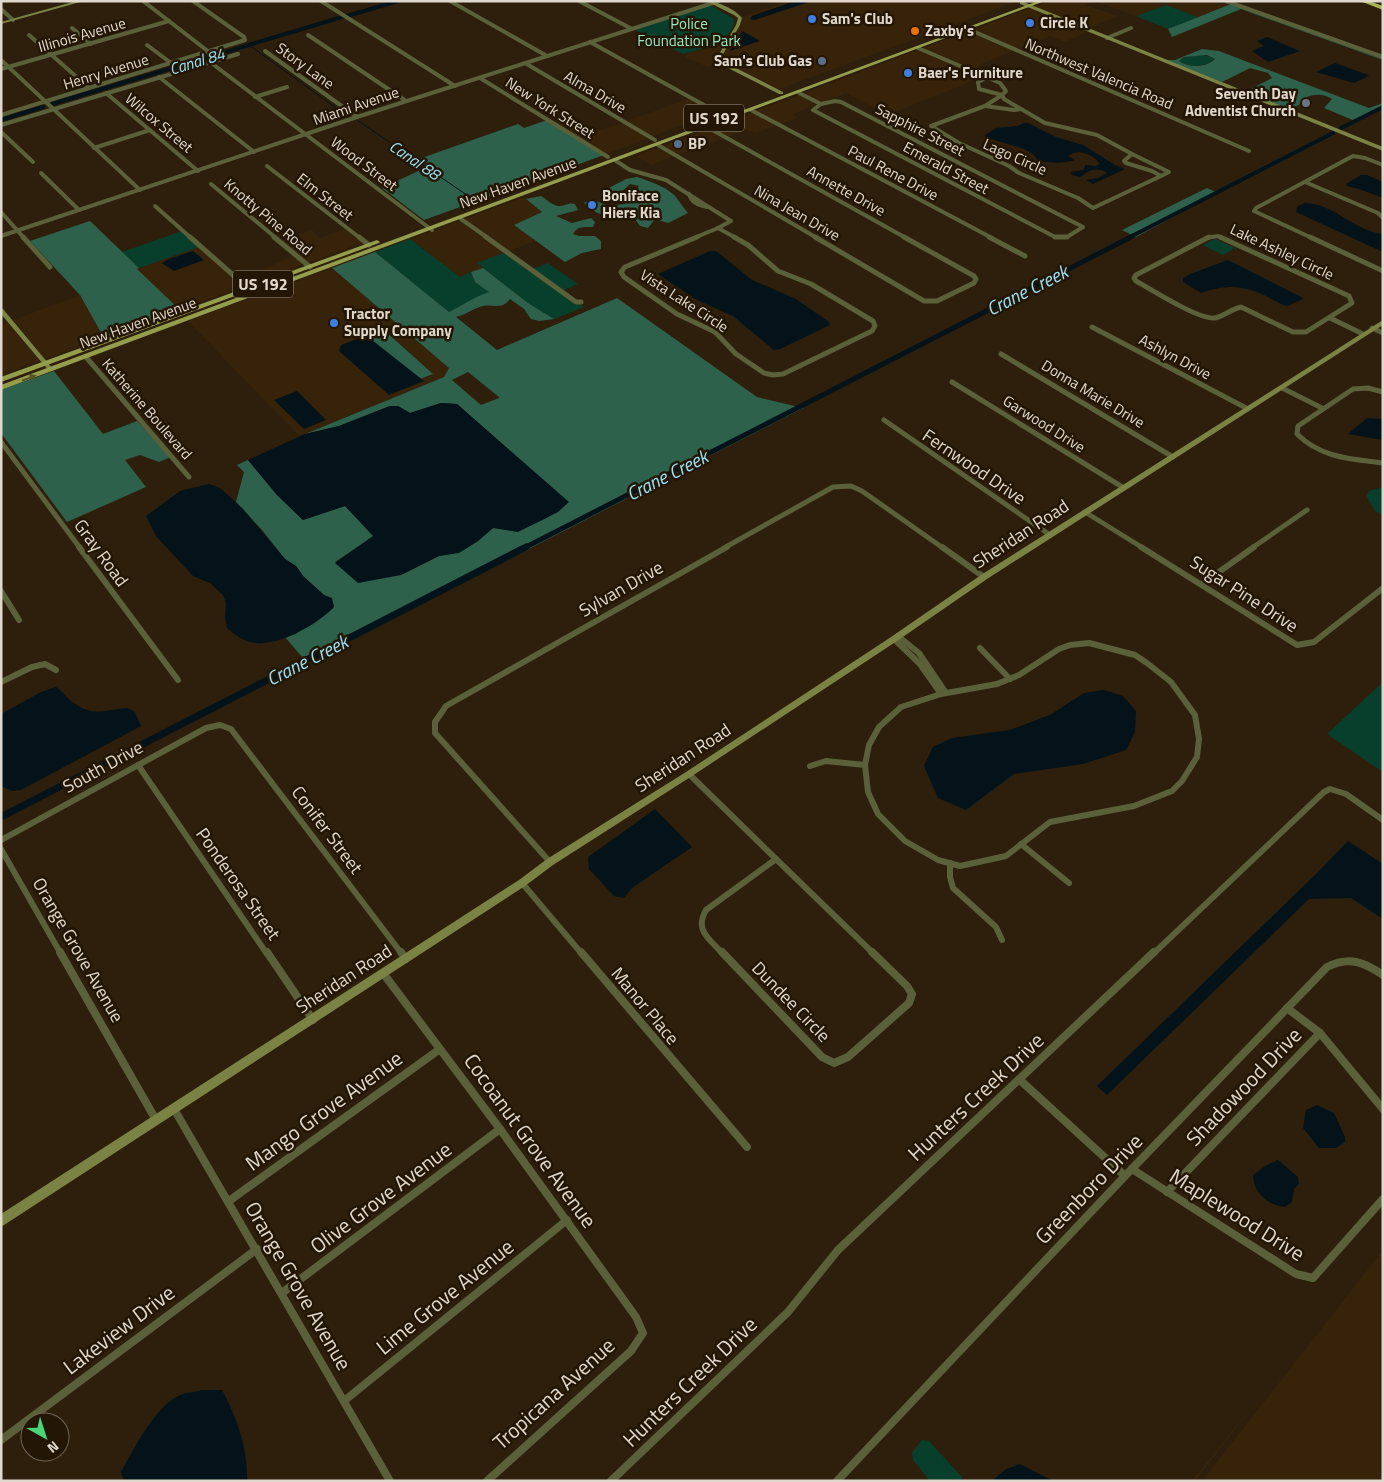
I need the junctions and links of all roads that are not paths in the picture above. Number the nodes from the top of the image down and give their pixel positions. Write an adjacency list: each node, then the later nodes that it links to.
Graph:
1 (82, 1): 17 (street)
2 (143, 1): 18 (street)
3 (193, 1): 37 (street, Henry Avenue)
4 (321, 1): 55 (street)
5 (450, 1): 41 (street)
6 (579, 1): 24 (street)
7 (719, 1): 12 (street, Miami Avenue)
8 (1043, 1): 14 (main road, New Haven Avenue / US 192)
9 (1226, 1): 42 (street)
10 (1363, 1): 15 (highway)
11 (1377, 1): 13 (highway)
12 (711, 2): 24 (street, Miami Avenue); 59 (street)
13 (1383, 3)
14 (1026, 4): 19 (main road, New Haven Avenue / US 192); 25 (main road, New Haven Avenue / US 192); 29 (street)
15 (1383, 8)
16 (1, 9): 17 (street)
17 (13, 20): 20 (street)
18 (169, 21): 32 (street, Illinois Avenue); 37 (street)
19 (970, 22): 21 (main road, New Haven Avenue / US 192); 25 (main road)
20 (1, 23)
21 (961, 26): 26 (main road); 30 (main road, New Haven Avenue / US 192)
22 (72, 28): 32 (street)
23 (1131, 28): 29 (street)
24 (632, 29): 31 (street, Miami Avenue)
25 (968, 29): 26 (main road, New Haven Avenue / US 192); 84 (street, Northwest Valencia Road)
26 (959, 33): 35 (main road, New Haven Avenue / US 192)
27 (29, 35): 40 (street)
28 (308, 35): 64 (street)
29 (1107, 38): 83 (street)
30 (924, 40): 34 (main road, New Haven Avenue / US 192); 35 (main road)
31 (590, 42): 41 (street, Miami Avenue); 72 (street)
32 (91, 44): 40 (street, Illinois Avenue)
33 (147, 45): 46 (street)
34 (907, 46): 39 (main road); 47 (main road, New Haven Avenue / US 192)
35 (918, 48): 39 (main road, New Haven Avenue / US 192); 52 (street)
36 (265, 51): 74 (street, Story Lane)
37 (209, 52): 46 (street, Henry Avenue)
38 (238, 54): 44 (street)
39 (903, 54): 50 (main road, New Haven Avenue / US 192)
40 (52, 55): 48 (street, Illinois Avenue); 57 (street)
41 (547, 56): 45 (street, Miami Avenue)
42 (1383, 58)
43 (1, 60): 48 (street)
44 (210, 62): 51 (street); 62 (street, Wood Street)
45 (525, 63): 53 (street, Miami Avenue); 81 (street, Alma Drive)
46 (171, 64): 57 (street, Henry Avenue)
47 (852, 66): 50 (main road); 54 (main road, New Haven Avenue / US 192)
48 (9, 67): 49 (street, Illinois Avenue); 65 (street)
49 (1, 69)
50 (858, 71): 60 (main road, New Haven Avenue / US 192)
51 (159, 77): 58 (street); 85 (street)
52 (988, 77): 61 (street); 61 (street)
53 (480, 78): 55 (street, Miami Avenue); 87 (street, New York Street)
54 (804, 84): 59 (main road, New Haven Avenue / US 192); 60 (main road)
55 (455, 86): 64 (street, Miami Avenue)
56 (287, 87): 62 (street)
57 (89, 88): 65 (street, Henry Avenue)
58 (106, 93): 70 (street); 78 (street, Wilcox Street)
59 (781, 93): 63 (main road); 66 (main road, New Haven Avenue / US 192)
60 (799, 93): 63 (main road, New Haven Avenue / US 192); 67 (street)
61 (1002, 95): 68 (street, Lago Circle); 69 (street)
62 (255, 96): 80 (street, Wood Street)
63 (778, 100): 71 (main road, New Haven Avenue / US 192)
64 (406, 101): 74 (street, Miami Avenue)
65 (45, 102): 70 (street); 73 (street, Henry Avenue)
66 (754, 103): 71 (main road); 72 (main road, New Haven Avenue / US 192)
67 (821, 104): 114 (street, Sapphire Street); 114 (street, Emerald Street)
68 (985, 106): 69 (street); 95 (street, Lago Circle)
69 (1021, 109): 86 (street)
70 (53, 110): 76 (street); 82 (street)
71 (751, 110): 75 (main road, New Haven Avenue / US 192); 119 (street, Paul Rene Drive)
72 (722, 114): 75 (main road); 81 (main road, New Haven Avenue / US 192)
73 (1, 115)
74 (357, 117): 80 (street, Miami Avenue)
75 (717, 123): 77 (main road, New Haven Avenue / US 192)
76 (1, 125)
77 (707, 127): 81 (main road, New Haven Avenue / US 192); 126 (street, Annette Drive)
78 (150, 130): 82 (street); 93 (street, Wilcox Street)
79 (1, 132): 89 (street)
80 (307, 135): 85 (street, Miami Avenue); 112 (street, Wood Street)
81 (657, 142): 88 (main road, New Haven Avenue / US 192); 126 (street, Nina Jean Drive)
82 (94, 148): 99 (street)
83 (1383, 149)
84 (1249, 151)
85 (254, 152): 93 (street, Miami Avenue)
86 (1132, 154): 95 (street); 95 (street)
87 (608, 157): 88 (main road, New Haven Avenue / US 192); 92 (main road); 98 (main road, New Haven Avenue / US 192)
88 (619, 158): 92 (main road, New Haven Avenue / US 192); 101 (street)
89 (33, 162)
90 (1383, 165): 96 (street)
91 (268, 166): 117 (street, Elm Street)
92 (601, 166): 102 (main road, New Haven Avenue / US 192)
93 (198, 171): 99 (street, Miami Avenue)
94 (41, 173): 108 (street)
95 (1161, 176)
96 (1305, 182): 110 (street); 122 (street)
97 (211, 184): 121 (street, Knotty Pine Road)
98 (523, 188): 100 (main road, New Haven Avenue / US 192); 102 (main road)
99 (140, 190): 108 (street, Miami Avenue)
100 (509, 194): 104 (main road); 112 (main road, New Haven Avenue / US 192)
101 (689, 194): 103 (street); 105 (street)
102 (516, 198): 104 (main road, New Haven Avenue / US 192)
103 (700, 200): 105 (street); 107 (street)
104 (503, 203): 111 (main road, New Haven Avenue / US 192)
105 (694, 203): 107 (street)
106 (155, 206): 124 (street)
107 (711, 207): 113 (street)
108 (79, 210): 115 (street, Miami Avenue)
109 (1, 212): 115 (street)
110 (1382, 217)
111 (461, 219): 112 (main road, New Haven Avenue / US 192); 127 (street)
112 (428, 227): 117 (main road, New Haven Avenue / US 192); 118 (main road, New Haven Avenue / US 192)
113 (718, 228): 113 (street, Vista Lake Circle)
114 (1081, 230)
115 (16, 231): 116 (street, Miami Avenue); 120 (street)
116 (1, 236)
117 (369, 245): 118 (main road); 121 (main road, New Haven Avenue / US 192)
118 (359, 256): 123 (main road, New Haven Avenue / US 192)
119 (1025, 256)
120 (50, 267)
121 (310, 267): 123 (main road); 124 (main road, New Haven Avenue / US 192)
122 (1383, 271)
123 (296, 280): 128 (main road, New Haven Avenue / US 192)
124 (249, 289): 125 (main road, New Haven Avenue / US 192); 128 (main road)
125 (227, 297): 131 (main road); 139 (main road, New Haven Avenue / US 192)
126 (924, 301)
127 (581, 302)
128 (223, 306): 131 (main road, New Haven Avenue / US 192)
129 (1, 310): 139 (street)
130 (1330, 318): 130 (street, Lake Ashley Circle); 135 (street)
131 (186, 320): 138 (main road, New Haven Avenue / US 192)
132 (1383, 322): 134 (street, Sheridan Road)
133 (1092, 327): 146 (street, Ashlyn Drive)
134 (1372, 328): 135 (street, Sheridan Road); 136 (street)
135 (1363, 334): 143 (street, Sheridan Road)
136 (1383, 334)
137 (1001, 354): 149 (street, Donna Marie Drive)
138 (86, 357): 139 (main road, New Haven Avenue / US 192); 151 (street, Katherine Boulevard)
139 (48, 367): 140 (main road, New Haven Avenue / US 192); 142 (main road, New Haven Avenue / US 192, one-way to 139)
140 (1, 380)
141 (952, 382): 152 (street, Garwood Drive)
142 (1, 388)
143 (1282, 388): 145 (street); 146 (street, Sheridan Road)
144 (1383, 392): 145 (street)
145 (1322, 408): 150 (street)
146 (1248, 409): 149 (street, Sheridan Road)
147 (884, 420): 155 (street, Fernwood Drive)
148 (1, 442): 165 (street, Gray Road)
149 (1173, 457): 152 (street, Sheridan Road)
150 (1383, 463)
151 (189, 477)
152 (1124, 488): 154 (street, Sheridan Road)
153 (1307, 510): 157 (street)
154 (1085, 512): 155 (street, Sheridan Road); 157 (street, Sugar Pine Drive)
155 (1050, 534): 156 (street, Sheridan Road)
156 (984, 577): 161 (street, Sheridan Road); 178 (street, Sylvan Drive)
157 (1202, 584): 158 (street, Sugar Pine Drive)
158 (1383, 588)
159 (1, 591): 160 (street)
160 (19, 620)
161 (896, 638): 167 (street); 172 (street, Sheridan Road)
162 (980, 648): 164 (street)
163 (56, 670): 166 (street)
164 (1010, 679): 167 (street); 175 (street)
165 (178, 680)
166 (1, 682)
167 (943, 693): 170 (street)
168 (220, 725): 169 (street, South Drive); 183 (street, Conifer Street)
169 (138, 765): 174 (street, South Drive); 187 (street, Ponderosa Street)
170 (865, 765): 171 (street); 179 (street)
171 (810, 766)
172 (689, 774): 177 (street, Dundee Circle); 178 (street, Sheridan Road)
173 (1383, 820): 190 (street, Hunters Creek Drive)
174 (1, 840)
175 (1021, 844): 179 (street); 181 (street)
176 (1, 849): 193 (street, Orange Grove Avenue)
177 (776, 859): 177 (street, Dundee Circle)
178 (550, 862): 180 (street, Sheridan Road)
179 (950, 863): 182 (street)
180 (522, 883): 183 (street, Sheridan Road); 195 (street, Manor Place)
181 (1069, 883)
182 (1002, 940)
183 (406, 958): 184 (street, Sheridan Road)
184 (383, 973): 187 (street, Sheridan Road); 189 (street, Cocoanut Grove Avenue)
185 (1383, 975): 186 (street, Greenboro Drive)
186 (1287, 1008): 188 (street); 196 (street, Greenboro Drive)
187 (313, 1020): 191 (street, Sheridan Road)
188 (1320, 1033): 192 (street, Shadowood Drive); 198 (street, Shadowood Drive)
189 (440, 1049): 194 (street, Cocoanut Grove Avenue); 200 (street, Mango Grove Avenue)
190 (1020, 1080): 197 (street); 210 (street, Hunters Creek Drive)
191 (174, 1109): 193 (street, Sheridan Road); 200 (street, Orange Grove Avenue)
192 (1383, 1109)
193 (156, 1120): 202 (street, Sheridan Road)
194 (500, 1130): 201 (street, Cocoanut Grove Avenue); 204 (street, Olive Grove Avenue)
195 (747, 1147)
196 (1132, 1169): 197 (street, Greenboro Drive); 198 (street, Maplewood Drive)
197 (1125, 1176): 211 (street, Greenboro Drive)
198 (1167, 1192): 199 (street, Maplewood Drive)
199 (1383, 1199)
200 (229, 1201): 203 (street, Orange Grove Avenue)
201 (567, 1220): 205 (street, Cocoanut Grove Avenue); 206 (street, Lime Grove Avenue)
202 (1, 1221)
203 (257, 1249): 204 (street, Orange Grove Avenue); 207 (street, Lakeview Drive)
204 (282, 1293): 206 (street, Orange Grove Avenue)
205 (643, 1333): 209 (street, Tropicana Avenue)
206 (344, 1401): 208 (street, Orange Grove Avenue)
207 (1, 1440)
208 (390, 1481)
209 (487, 1481)
210 (611, 1481)
211 (836, 1481)

